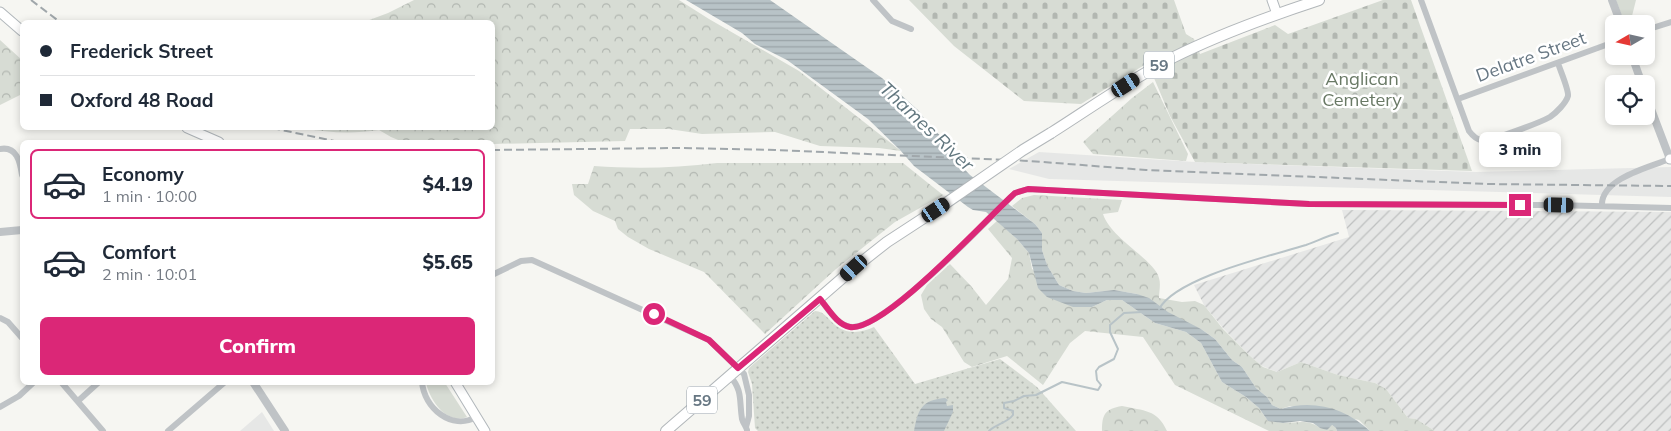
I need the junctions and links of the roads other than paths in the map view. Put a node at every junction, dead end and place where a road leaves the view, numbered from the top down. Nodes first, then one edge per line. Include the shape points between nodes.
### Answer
1 (873, 0) edge
2 (1272, 0) edge
3 (1319, 0) edge
4 (1421, 0) edge
5 (1612, 0) edge
6 (0, 12) edge
7 (1276, 14) junction
8 (1617, 15) edge
9 (1671, 22) edge
10 (1655, 27) edge
11 (20, 29) edge
12 (910, 29) dead end
13 (1605, 45) edge
14 (1558, 63) junction
15 (1458, 99) junction
16 (1655, 120) edge
17 (191, 130) edge
18 (214, 140) edge
19 (0, 149) edge
20 (1670, 159) edge
21 (20, 168) edge
22 (1602, 206) junction
23 (1671, 208) edge
24 (20, 230) edge
25 (0, 232) edge
26 (495, 274) edge
27 (820, 299) junction
28 (0, 318) edge
29 (20, 336) edge
30 (738, 368) junction
31 (730, 376) junction
32 (31, 385) edge
33 (64, 385) edge
34 (96, 385) edge
35 (222, 385) edge
36 (255, 385) edge
37 (423, 385) edge
38 (457, 385) edge
39 (78, 401) junction
40 (0, 408) edge
41 (476, 417) junction
42 (747, 429) edge
43 (103, 431) edge
44 (168, 431) edge
45 (285, 431) edge
46 (485, 431) edge
47 (666, 431) edge

1 - 12 street via 892,21
2 - 7 main road
3 - 7 main road, 59
4 - 15 street
5 - 8 street
6 - 11 main road
7 - 27 main road, 59, bridge via 1213,39 1140,75 874,252
9 - 10 street
13 - 14 street, Delatre Street
14 - 15 street, Delatre Street
14 - 15 street via 1568,94 1562,104 1550,117 1500,136 1482,140 1472,135
16 - 20 street
17 - 18 main road
19 - 21 street via 9,148 16,155
20 - 22 street via 1618,180 1606,192
22 - 23 street
22 - 27 street via 1309,204 1028,189 1015,193 917,288 862,326 844,325
24 - 25 street
26 - 30 street via 521,261 532,260 699,334
27 - 30 main road, 59
28 - 29 street
30 - 31 main road, 59
30 - 42 street via 744,374 748,388
31 - 42 street via 740,392 742,421
31 - 47 main road, 59
32 - 40 street
33 - 39 street
34 - 39 street
35 - 44 street
36 - 45 street
37 - 41 street via 428,402 442,416 458,422
38 - 41 main road
39 - 43 street
41 - 46 main road

